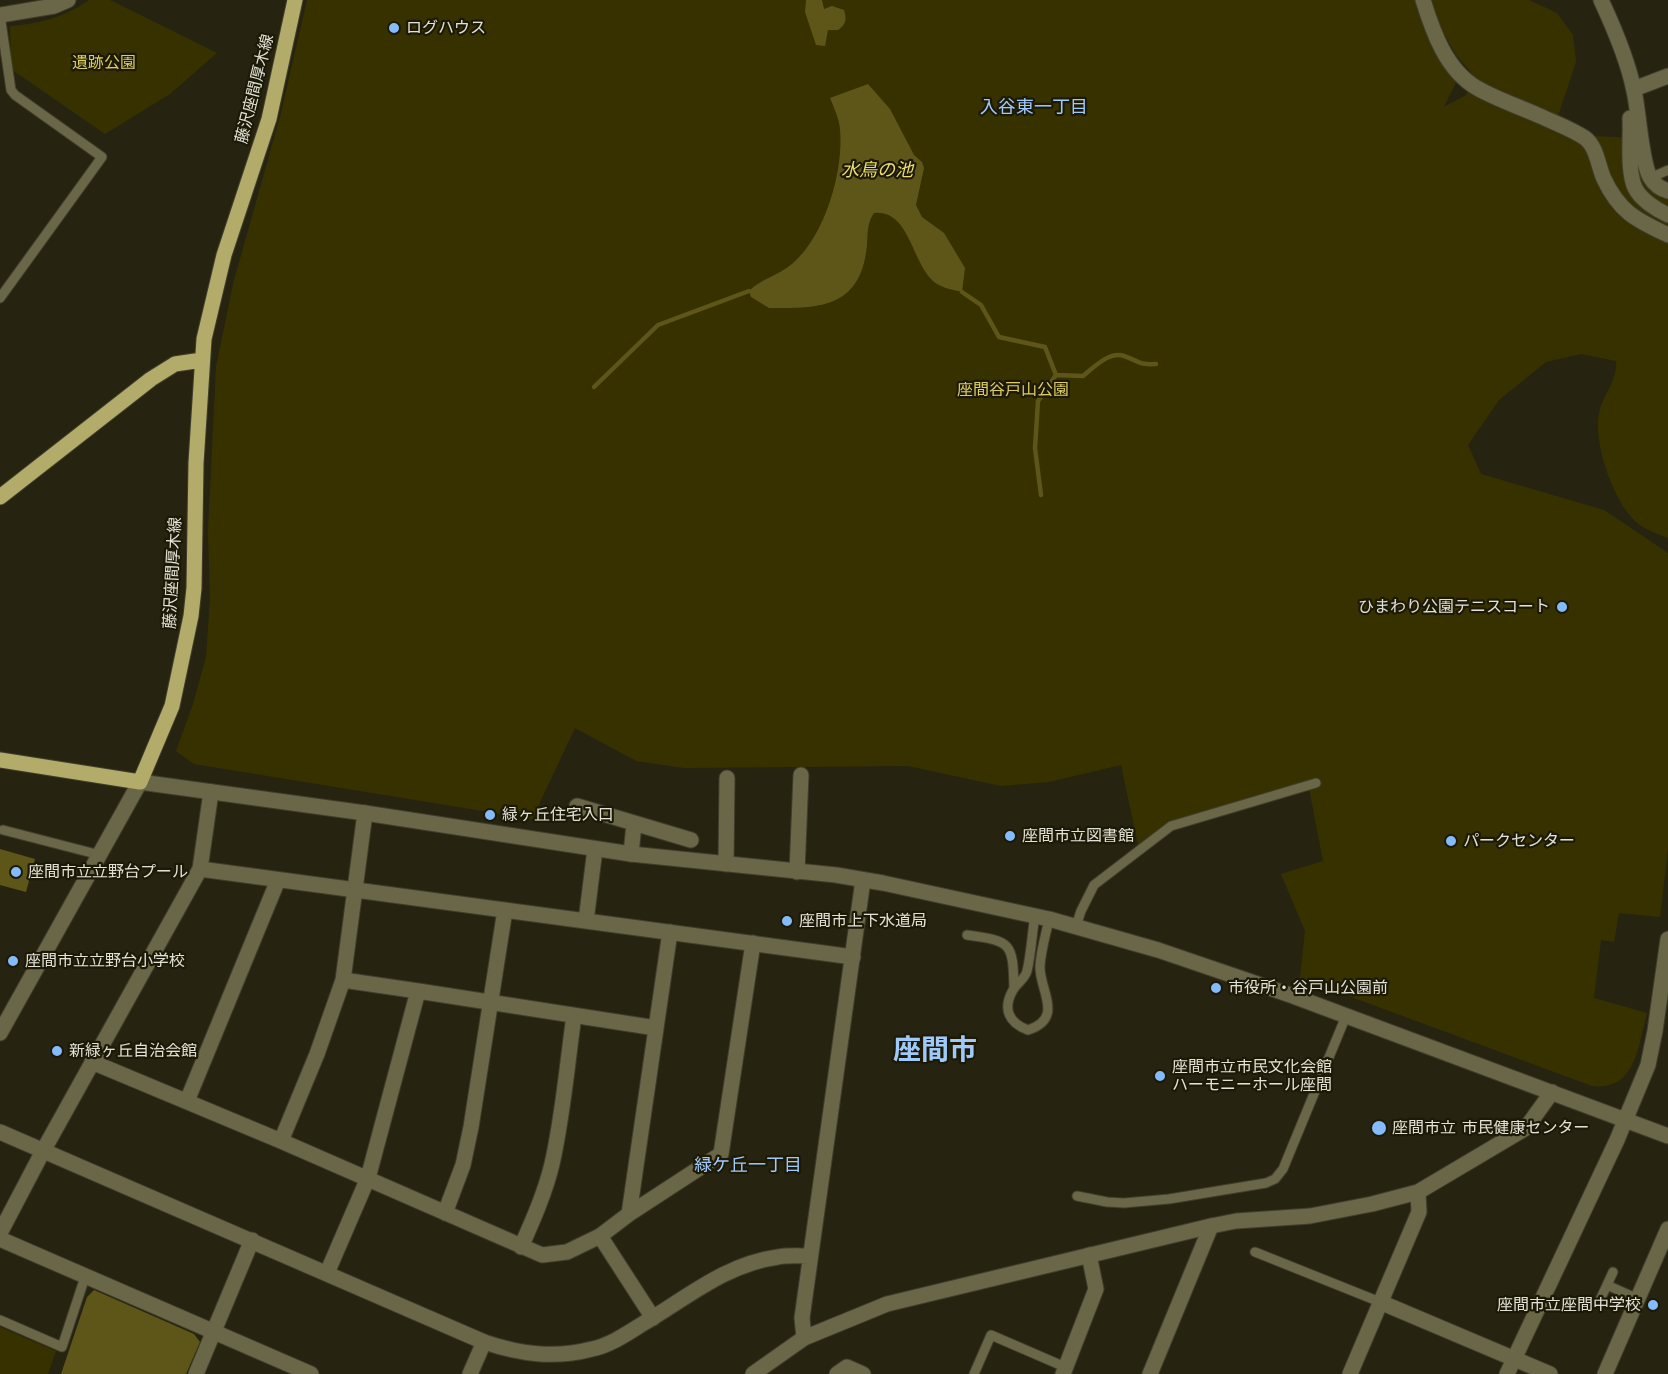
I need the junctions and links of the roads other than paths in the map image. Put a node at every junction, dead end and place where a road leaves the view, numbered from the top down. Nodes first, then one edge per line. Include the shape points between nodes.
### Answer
1 (68, 0) edge
2 (295, 0) edge
3 (1423, 0) edge
4 (1600, 0) edge
5 (0, 15) edge
6 (1668, 76) edge
7 (1634, 89) junction
8 (1668, 170) edge
9 (1650, 178) junction
10 (1668, 191) edge
11 (1668, 215) edge
12 (1668, 235) edge
13 (0, 298) edge
14 (202, 360) junction
15 (0, 497) edge
16 (0, 760) edge
17 (801, 775) dead end
18 (727, 778) dead end
19 (140, 782) junction
20 (1316, 783) dead end
21 (211, 792) junction
22 (577, 806) dead end
23 (365, 813) junction
24 (634, 824) junction
25 (3, 830) dead end
26 (691, 840) dead end
27 (595, 849) junction
28 (631, 854) junction
29 (100, 855) junction
30 (726, 864) junction
31 (200, 869) junction
32 (797, 872) junction
33 (278, 880) junction
34 (863, 880) junction
35 (356, 890) junction
36 (505, 910) junction
37 (1042, 918) junction
38 (586, 921) junction
39 (1076, 926) junction
40 (670, 932) junction
41 (967, 936) dead end
42 (1668, 939) edge
43 (753, 943) junction
44 (853, 957) junction
45 (1667, 957) edge
46 (343, 980) junction
47 (1043, 987) junction
48 (1014, 988) junction
49 (418, 991) junction
50 (491, 1001) junction
51 (574, 1016) junction
52 (1346, 1016) junction
53 (656, 1028) junction
54 (0, 1033) edge
55 (92, 1062) junction
56 (1552, 1092) junction
57 (187, 1101) junction
58 (1625, 1120) junction
59 (0, 1132) edge
60 (1668, 1137) edge
61 (281, 1141) junction
62 (43, 1151) junction
63 (368, 1178) junction
64 (1418, 1192) junction
65 (1077, 1196) dead end
66 (445, 1213) junction
67 (629, 1214) junction
68 (1211, 1226) junction
69 (1668, 1229) edge
70 (0, 1233) edge
71 (600, 1236) junction
72 (0, 1239) edge
73 (252, 1240) junction
74 (521, 1247) junction
75 (1255, 1252) dead end
76 (1089, 1255) junction
77 (810, 1256) junction
78 (1613, 1272) dead end
79 (327, 1273) junction
80 (85, 1277) junction
81 (1607, 1285) junction
82 (1638, 1299) junction
83 (1600, 1300) dead end
84 (1380, 1302) junction
85 (653, 1317) junction
86 (0, 1320) edge
87 (214, 1332) junction
88 (804, 1338) junction
89 (484, 1342) junction
90 (1515, 1358) junction
91 (1064, 1370) edge
92 (196, 1374) edge
93 (311, 1374) edge
94 (470, 1374) edge
95 (753, 1374) edge
96 (837, 1374) edge
97 (863, 1374) edge
98 (974, 1374) edge
99 (1150, 1374) edge
100 (1350, 1374) edge
101 (1507, 1374) edge
102 (1550, 1374) edge
103 (1605, 1374) edge

1 - 5 street
2 - 14 main road, 藤沢座間厚木線 via 269,119 213,297
3 - 12 street via 1434,33 1454,68 1476,87 1587,139 1617,202 1635,219
4 - 7 street
5 - 13 lane via 11,90 102,157
6 - 7 street
7 - 9 street
7 - 11 street via 1630,108 1635,188 1643,199
8 - 9 lane
9 - 10 street
14 - 15 main road via 175,364 151,379
14 - 19 main road, 藤沢座間厚木線 via 191,616 172,706
16 - 19 main road
17 - 32 street
18 - 30 street
19 - 21 street
19 - 29 street
20 - 39 lane via 1171,826 1094,885
21 - 23 street
21 - 31 street
22 - 24 street
23 - 27 street
23 - 35 street
24 - 26 street
24 - 28 street
25 - 29 lane
27 - 28 street
27 - 38 street
28 - 30 street
29 - 54 street
30 - 32 street
31 - 33 street
31 - 55 street
32 - 34 street
33 - 35 street
33 - 57 street
34 - 37 street
34 - 44 street
35 - 36 street
35 - 46 street
36 - 38 street
36 - 50 street
37 - 39 street
37 - 47 lane
37 - 48 lane via 1027,973
38 - 40 street
39 - 52 street via 1158,950
40 - 43 street
40 - 53 street
41 - 48 lane via 996,939 1009,948 1013,955
42 - 45 street
43 - 44 street
43 - 67 street via 721,1154
44 - 77 street
45 - 58 street via 1653,1048
46 - 49 street
46 - 61 street
47 - 48 lane via 1027,979
47 - 48 lane via 1048,1001 1046,1016 1042,1024 1028,1030 1017,1026 1009,1015
49 - 50 street
49 - 63 street
50 - 51 street
50 - 66 street via 463,1165
51 - 53 street
51 - 74 street via 552,1165
52 - 56 street
52 - 65 lane via 1283,1169 1275,1179 1148,1202 1107,1202
53 - 67 street
55 - 57 street
55 - 62 street
56 - 58 street
56 - 64 street via 1526,1128
57 - 61 street
58 - 60 street
58 - 90 street
59 - 62 street
61 - 63 street
62 - 70 street
62 - 73 street
63 - 66 street
63 - 79 street
64 - 68 street via 1310,1216
64 - 84 street via 1419,1212
66 - 74 street
67 - 71 street
68 - 76 street
68 - 99 street
69 - 82 street
71 - 74 street via 567,1252 542,1255
71 - 85 street
72 - 80 street
73 - 79 street
73 - 87 street
75 - 84 lane
76 - 88 street via 887,1304
76 - 91 street via 1096,1289
77 - 85 street via 779,1257 737,1268 705,1283
77 - 88 street via 802,1318
78 - 81 lane
79 - 89 street
80 - 86 lane via 62,1347
80 - 87 street
81 - 82 lane
81 - 83 lane
82 - 103 street
84 - 90 street
84 - 100 street
85 - 89 street via 614,1341 554,1355 514,1352
87 - 92 street
87 - 93 street
88 - 95 street
89 - 94 street
90 - 101 street
90 - 102 street
91 - 98 lane via 991,1335
96 - 97 street via 847,1367

